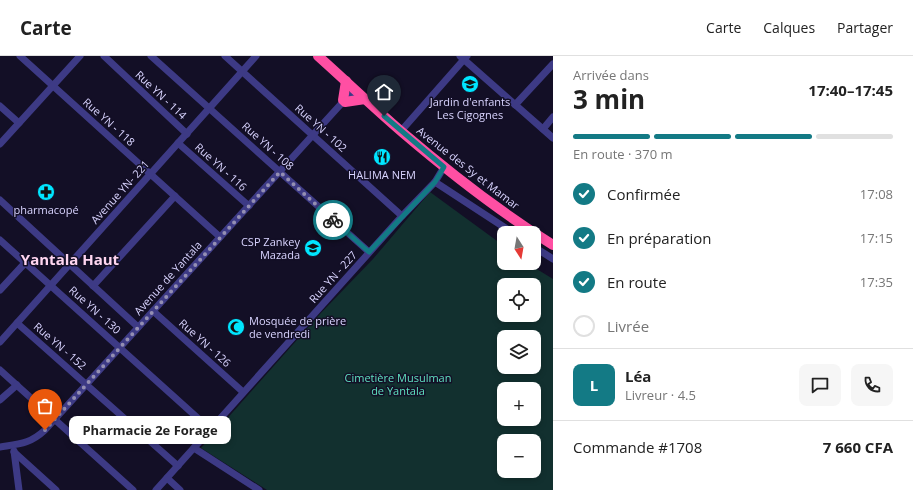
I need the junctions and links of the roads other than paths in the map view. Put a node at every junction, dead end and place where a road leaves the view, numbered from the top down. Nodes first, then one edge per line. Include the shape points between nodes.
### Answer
1 (20, 56) edge
2 (80, 56) edge
3 (104, 56) edge
4 (151, 56) edge
5 (225, 56) edge
6 (256, 56) edge
7 (318, 56) edge
8 (464, 57) edge
9 (553, 64) edge
10 (242, 72) junction
11 (346, 81) junction
12 (53, 86) junction
13 (355, 90) junction
14 (365, 99) junction
15 (343, 102) junction
16 (516, 105) junction
17 (0, 106) edge
18 (209, 108) junction
19 (553, 117) edge
20 (19, 123) junction
21 (542, 129) junction
22 (401, 131) junction
23 (186, 134) junction
24 (313, 136) junction
25 (553, 138) edge
26 (1, 142) edge
27 (178, 143) junction
28 (444, 167) junction
29 (280, 172) junction
30 (150, 174) junction
31 (435, 182) junction
32 (175, 196) junction
33 (0, 200) edge
34 (249, 206) junction
35 (402, 216) junction
36 (502, 226) edge
37 (220, 237) junction
38 (0, 240) edge
39 (553, 245) edge
40 (541, 251) edge
41 (369, 252) junction
42 (553, 259) edge
43 (25, 263) junction
44 (70, 264) junction
45 (51, 285) junction
46 (93, 286) junction
47 (0, 290) edge
48 (153, 311) junction
49 (17, 323) junction
50 (138, 327) junction
51 (0, 342) edge
52 (120, 348) junction
53 (0, 370) edge
54 (87, 384) junction
55 (17, 385) junction
56 (243, 392) junction
57 (0, 400) edge
58 (55, 419) junction
59 (211, 430) junction
60 (0, 447) edge
61 (194, 448) junction
62 (13, 449) junction
63 (178, 466) junction
64 (167, 478) junction
65 (19, 490) edge
66 (56, 490) edge
67 (133, 490) edge
68 (156, 490) edge
69 (180, 490) edge
70 (259, 490) edge

1 - 12 street, Rue YN - 118
2 - 12 street
3 - 23 street, Rue YN - 114
4 - 18 street, Rue YN - 108
5 - 10 street, Rue YN - 102
6 - 10 street, Avenue YN- 221
7 - 11 highway, Avenue des Sy et Mamar
8 - 16 street
8 - 22 street
9 - 16 street
10 - 18 street, Avenue YN- 221
10 - 24 street, Rue YN - 102
11 - 13 highway, Avenue des Sy et Mamar
11 - 15 highway
12 - 20 street
12 - 30 street, Rue YN - 118
13 - 14 highway, Avenue des Sy et Mamar
13 - 15 street, Avenue de Yantala
14 - 15 highway
14 - 22 highway, Avenue des Sy et Mamar
15 - 24 street, Avenue de Yantala
16 - 21 street
17 - 20 street
18 - 23 street, Avenue YN- 221
18 - 29 street, Rue YN - 108
19 - 21 street
20 - 26 street
21 - 25 street
22 - 28 highway, Avenue des Sy et Mamar
23 - 27 street, Avenue YN- 221
24 - 29 street, Avenue de Yantala
24 - 35 street, Rue YN - 102
27 - 30 street, Avenue YN- 221
27 - 34 street, Rue YN - 116
28 - 31 street, Rue YN - 227
28 - 39 highway, Avenue des Sy et Mamar
29 - 34 street, Avenue de Yantala
29 - 41 street, Rue YN - 108
30 - 32 street, Rue YN - 118
30 - 44 street, Avenue YN- 221
31 - 35 street, Rue YN - 227
31 - 36 street
32 - 37 street, Rue YN - 118
32 - 46 street
33 - 44 street
34 - 37 street, Avenue de Yantala
35 - 41 street, Rue YN - 227
37 - 48 street, Avenue de Yantala
38 - 43 street, Rue YN - 130
40 - 42 street
41 - 56 street, Rue YN - 227
43 - 45 street, Rue YN - 130
43 - 47 street
44 - 45 street, Avenue YN- 221
44 - 46 street
45 - 49 street, Avenue YN- 221
45 - 52 street, Rue YN - 130
46 - 50 street
48 - 50 street, Avenue de Yantala
48 - 56 street, Rue YN - 126
49 - 51 street, Avenue YN- 221
49 - 54 street, Rue YN - 152
50 - 52 street, Avenue de Yantala
52 - 54 street, Avenue de Yantala
52 - 59 street, Rue YN - 130
53 - 55 street
54 - 58 street, Avenue de Yantala
54 - 63 street, Rue YN - 152
55 - 57 street
55 - 58 street
56 - 59 street, Rue YN - 227
58 - 62 street, Avenue de Yantala via 34,440
58 - 67 street
59 - 61 street, Rue YN - 227
60 - 62 street, Avenue de Yantala
61 - 63 street, Rue YN - 227
61 - 70 street
62 - 65 street
62 - 66 street
63 - 64 street, Rue YN - 227
64 - 68 street, Rue YN - 227
64 - 69 street

